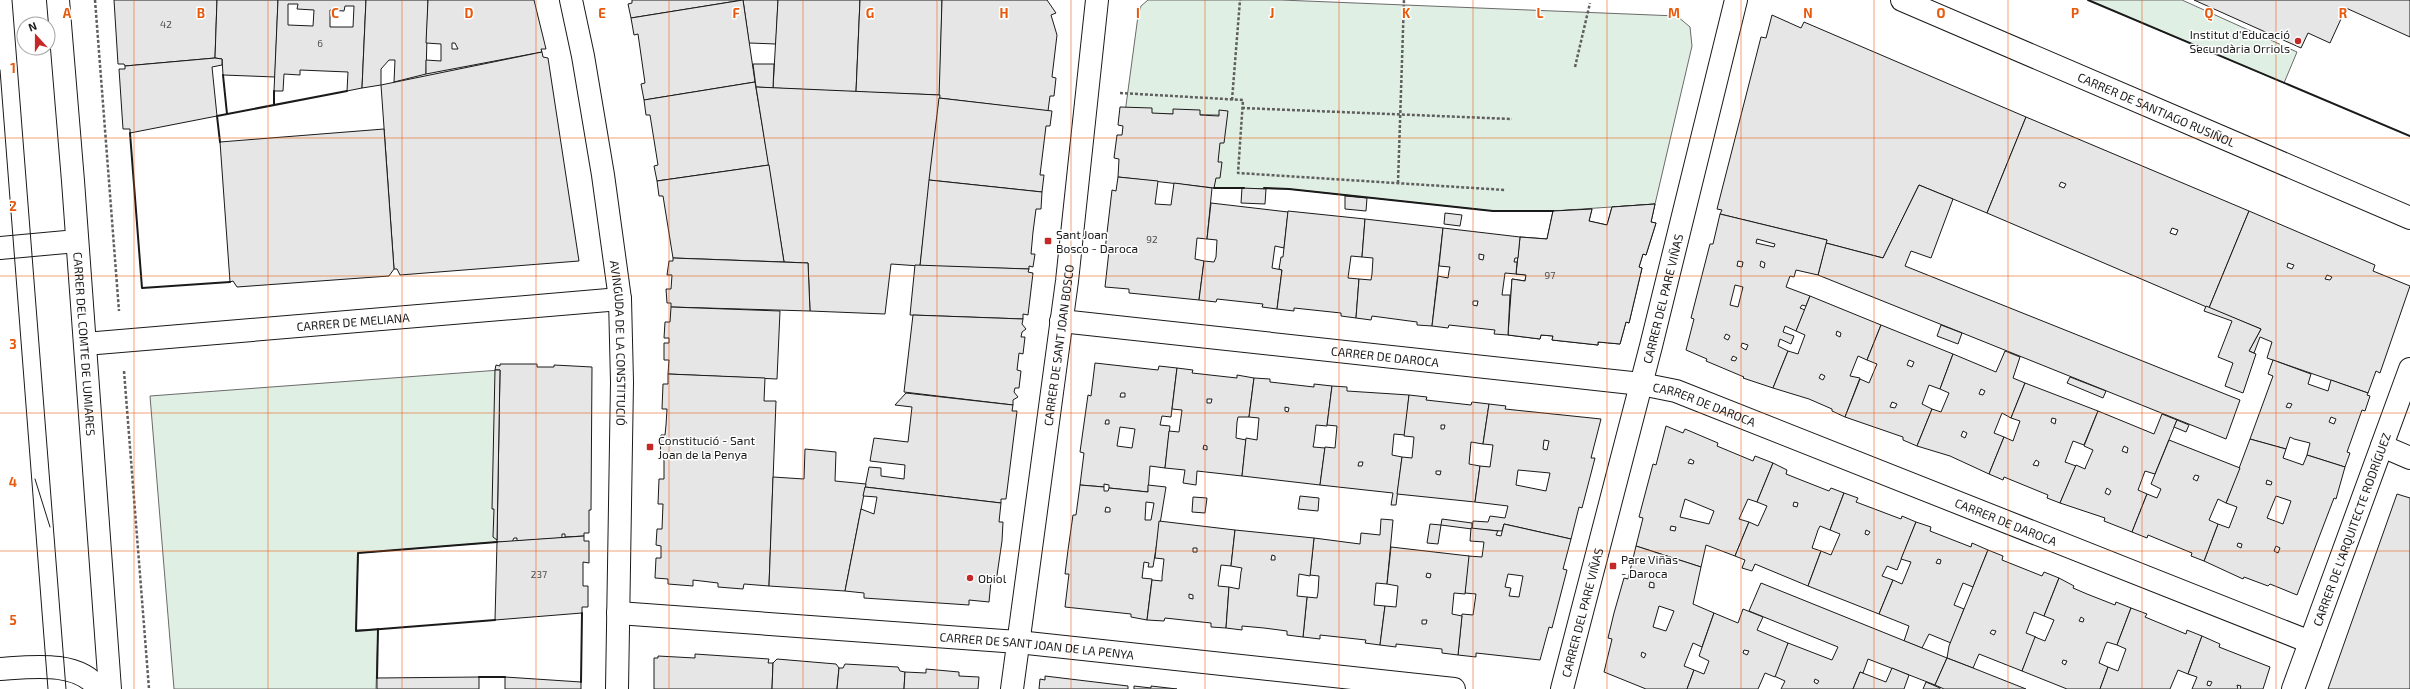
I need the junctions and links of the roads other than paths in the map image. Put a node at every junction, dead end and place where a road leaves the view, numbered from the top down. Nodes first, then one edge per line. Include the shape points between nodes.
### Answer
1 (58, 0) edge
2 (571, 0) edge
3 (1098, 0) edge
4 (1736, 0) edge
5 (1902, 0) edge
6 (2410, 218) edge
7 (77, 241) junction
8 (0, 248) edge
9 (620, 299) junction
10 (1061, 321) junction
11 (86, 344) junction
12 (2410, 369) edge
13 (1641, 384) junction
14 (2382, 446) junction
15 (2410, 458) edge
16 (618, 613) junction
17 (1018, 642) junction
18 (2310, 642) junction
19 (0, 669) edge
20 (99, 689) edge
21 (110, 689) edge
22 (617, 689) edge
23 (1012, 689) edge
24 (1454, 689) edge
25 (1562, 689) edge
26 (2293, 689) edge

1 - 7 street, CARRER DEL COMTE DE LUMIARES
2 - 9 street, AVINGUDA DE LA CONSTITUCIÓ via 603,175
3 - 10 street, CARRER DE SANT JOAN BOSCO
4 - 13 street, CARRER DEL PARE VIÑAS
5 - 6 street, CARRER DE SANTIAGO RUSIÑOL
7 - 8 street
7 - 11 street, CARRER DEL COMTE DE LUMIARES
9 - 11 street, CARRER DE MELIANA
9 - 16 street, AVINGUDA DE LA CONSTITUCIÓ via 622,382
10 - 13 street, CARRER DE DAROCA
10 - 17 street, CARRER DE SANT JOAN BOSCO
11 - 21 street, CARRER DEL COMTE DE LUMIARES
12 - 14 street, CARRER DE L'ARQUITECTE RODRÍGUEZ
13 - 18 street, CARRER DE DAROCA via 1676,391
13 - 25 street, CARRER DEL PARE VIÑAS
14 - 15 street
14 - 18 street, CARRER DE L'ARQUITECTE RODRÍGUEZ
16 - 17 street, CARRER DE SANT JOAN DE LA PENYA
16 - 22 street, AVINGUDA DE LA CONSTITUCIÓ
17 - 23 street, CARRER DE SANT JOAN BOSCO
17 - 24 street, CARRER DE SANT JOAN DE LA PENYA
18 - 26 street, CARRER DE L'ARQUITECTE RODRÍGUEZ
19 - 20 street via 64,669 79,673

